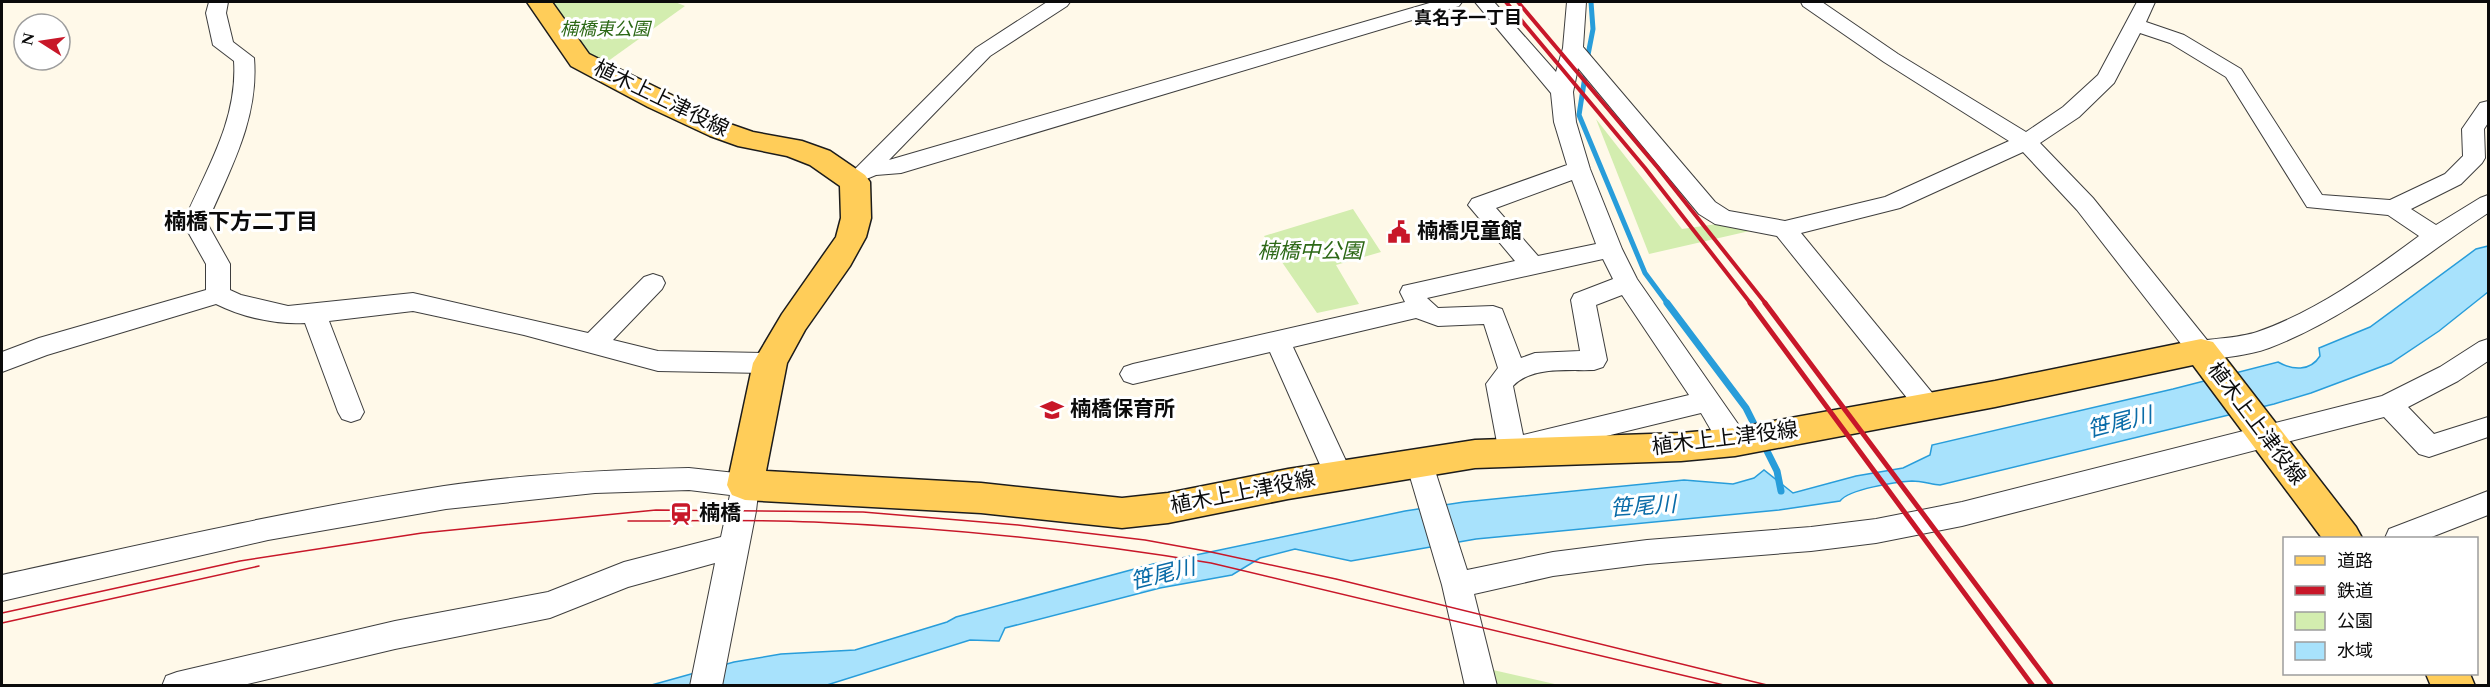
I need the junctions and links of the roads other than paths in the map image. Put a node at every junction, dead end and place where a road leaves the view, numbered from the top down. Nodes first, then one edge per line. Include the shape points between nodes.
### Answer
1 (219, 2) edge
2 (539, 2) edge
3 (1060, 2) edge
4 (1452, 2) edge
5 (1484, 2) edge
6 (1577, 2) edge
7 (1810, 2) edge
8 (2146, 2) edge
9 (2136, 26) junction
10 (1573, 48) junction
11 (1562, 92) junction
12 (2488, 108) edge
13 (2026, 142) junction
14 (1579, 169) junction
15 (863, 174) junction
16 (2488, 203) edge
17 (2393, 207) junction
18 (1785, 229) junction
19 (2436, 236) junction
20 (1610, 249) junction
21 (1533, 266) junction
22 (653, 283) dead end
23 (1627, 283) junction
24 (218, 295) junction
25 (1420, 308) junction
26 (314, 314) junction
27 (1278, 341) junction
28 (593, 344) junction
29 (2488, 349) edge
30 (2204, 355) junction
31 (2, 362) edge
32 (770, 363) junction
33 (1512, 370) junction
34 (1133, 374) dead end
35 (1708, 401) junction
36 (2389, 405) junction
37 (1929, 407) junction
38 (351, 412) dead end
39 (2488, 427) edge
40 (2262, 431) junction
41 (1735, 442) junction
42 (1499, 451) junction
43 (1423, 472) junction
44 (1339, 476) junction
45 (745, 485) junction
46 (2488, 503) edge
47 (2342, 537) edge
48 (2402, 537) edge
49 (732, 555) junction
50 (1455, 580) junction
51 (2, 588) edge
52 (177, 686) edge
53 (706, 686) edge
54 (1481, 686) edge

1 - 24 street via 216,13 223,45 244,58 246,69 234,136 195,224 218,264
2 - 15 main road, 植木上上津役線 via 580,60 720,130 792,148
3 - 15 street via 983,52
4 - 15 street
5 - 11 street
6 - 10 street
7 - 13 street
8 - 9 street
9 - 13 street via 2107,78 2071,112
9 - 17 street via 2177,39 2234,73 2315,202
10 - 11 street
10 - 18 street via 1707,207 1723,218
11 - 14 street via 1565,122
12 - 17 street via 2472,129 2474,158 2452,179
13 - 18 street via 1892,203
13 - 30 street via 2085,204
14 - 20 street
14 - 21 street via 1480,205
15 - 32 main road via 851,237 792,322
16 - 19 street
17 - 19 street
18 - 37 street
19 - 30 street via 2366,288 2312,318 2260,341
20 - 21 street
20 - 23 street
21 - 25 street via 1412,292
22 - 28 street
23 - 33 street via 1583,300 1594,360 1535,363
23 - 35 street
24 - 26 street via 235,303 288,315
24 - 31 street
25 - 27 street
25 - 33 street via 1438,317 1493,315
26 - 28 street via 413,302
26 - 38 street
27 - 34 street
27 - 44 street
28 - 32 street via 658,362
29 - 36 street
30 - 37 main road, 植木上上津役線
30 - 40 main road, 植木上上津役線
32 - 45 main road
33 - 42 street via 1499,384
35 - 41 street
35 - 42 street
36 - 39 street via 2429,446
36 - 40 street
37 - 41 main road, 植木上上津役線
40 - 47 main road, 植木上上津役線
40 - 50 street via 1962,514 1876,531 1647,552
41 - 42 main road, 植木上上津役線
42 - 43 main road, 植木上上津役線
43 - 44 main road, 植木上上津役線
43 - 50 street
44 - 45 main road, 植木上上津役線 via 1122,513 981,498
45 - 49 street
45 - 51 street via 689,479 595,482 446,497 268,528
46 - 48 street
49 - 52 street via 624,575 550,605
49 - 53 street
50 - 54 street

